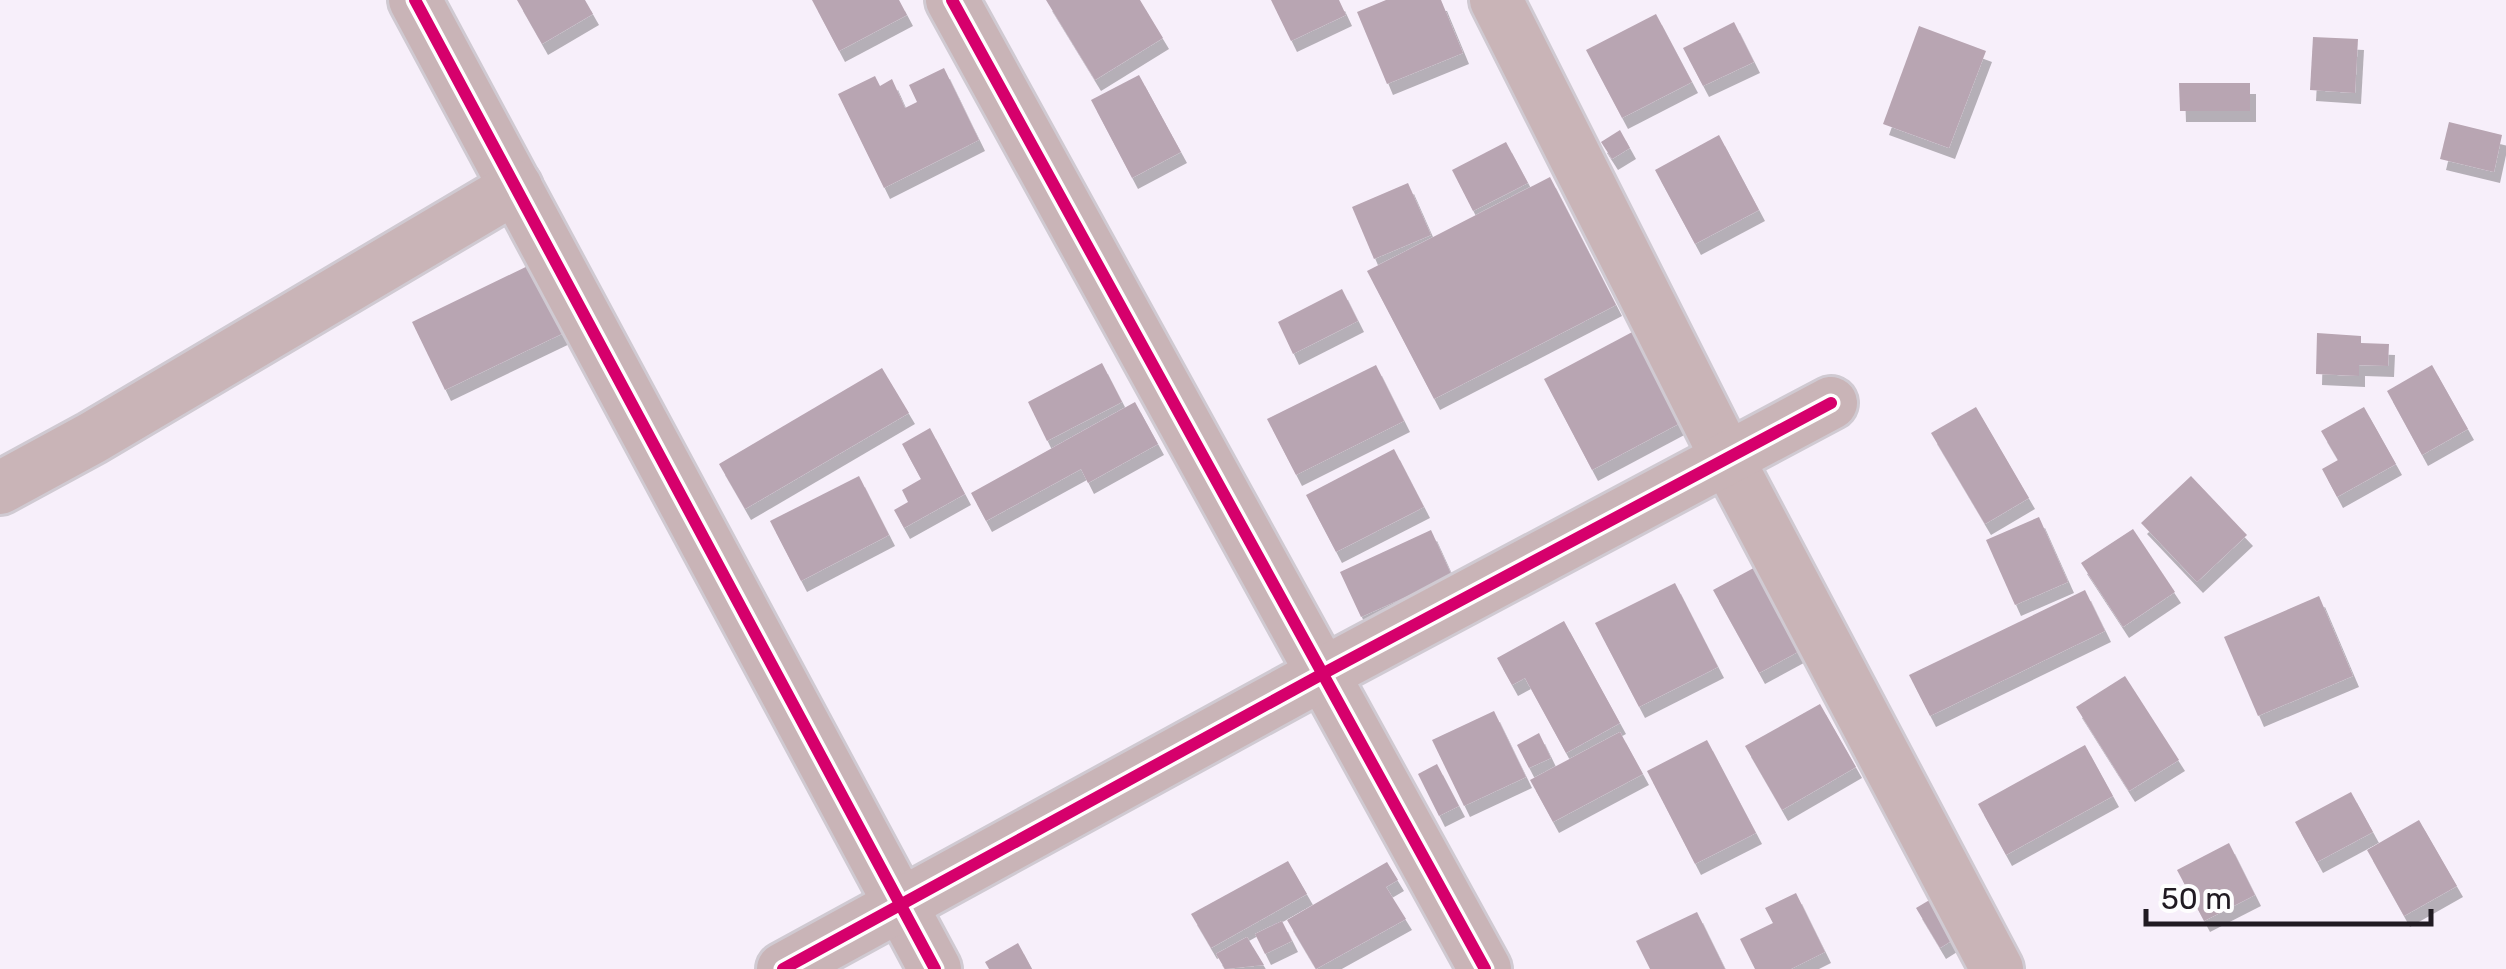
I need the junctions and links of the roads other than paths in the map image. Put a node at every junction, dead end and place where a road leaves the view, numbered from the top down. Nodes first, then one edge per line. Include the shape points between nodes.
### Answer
1 (416, 0) edge
2 (952, 0) edge
3 (1496, 0) edge
4 (516, 186) junction
5 (1831, 403) dead end
6 (1727, 458) junction
7 (0, 488) edge
8 (1326, 672) junction
9 (901, 905) junction
10 (783, 969) edge
11 (935, 969) edge
12 (1486, 969) edge
13 (1997, 969) edge

1 - 4 street
2 - 8 street
3 - 6 street
4 - 7 street
4 - 9 street
5 - 6 street
6 - 8 street
6 - 13 street
8 - 9 street
8 - 12 street
9 - 10 street
9 - 11 street

